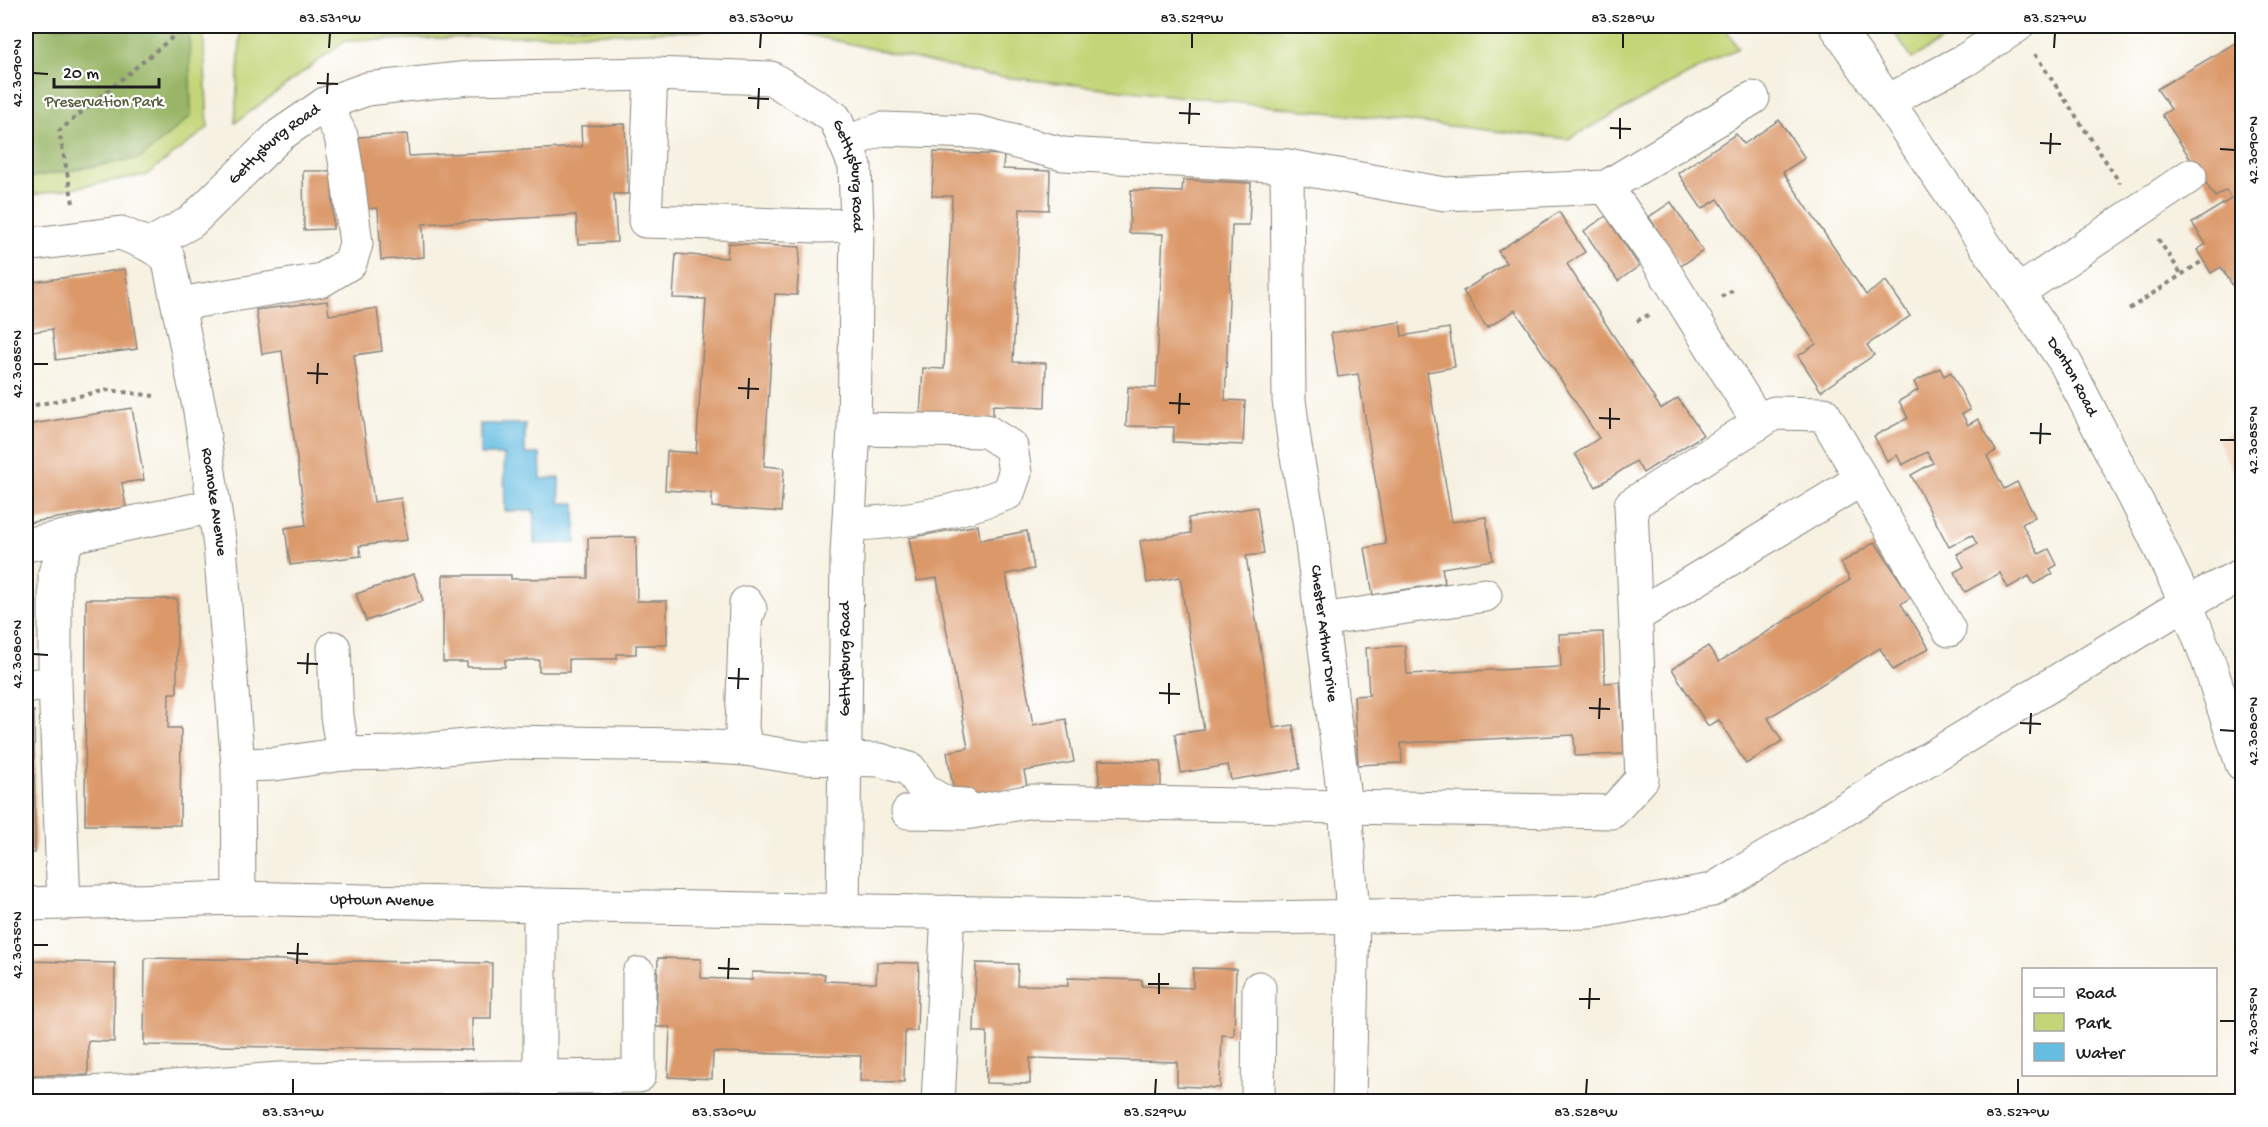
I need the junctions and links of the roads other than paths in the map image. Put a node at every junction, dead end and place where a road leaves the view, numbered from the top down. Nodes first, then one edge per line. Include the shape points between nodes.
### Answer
1 (1836, 26) edge
2 (2017, 26) edge
3 (651, 74) junction
4 (1753, 98) dead end
5 (1888, 101) junction
6 (325, 104) junction
7 (845, 143) junction
8 (1287, 166) junction
9 (2190, 176) dead end
10 (1606, 187) junction
11 (857, 225) junction
12 (26, 245) edge
13 (149, 245) junction
14 (2018, 292) junction
15 (179, 304) junction
16 (1759, 423) junction
17 (854, 429) junction
18 (1862, 478) junction
19 (214, 506) junction
20 (849, 525) junction
21 (69, 536) junction
22 (26, 545) edge
23 (2242, 575) edge
24 (1485, 595) dead end
25 (2186, 603) junction
26 (750, 609) dead end
27 (1636, 616) junction
28 (1321, 620) junction
29 (1949, 630) dead end
30 (334, 648) dead end
31 (40, 685) edge
32 (746, 749) junction
33 (343, 754) junction
34 (845, 758) junction
35 (2242, 764) edge
36 (238, 765) junction
37 (1345, 806) junction
38 (996, 807) junction
39 (908, 812) dead end
40 (239, 898) junction
41 (64, 903) junction
42 (26, 904) edge
43 (540, 905) junction
44 (843, 911) junction
45 (948, 912) junction
46 (1353, 916) junction
47 (639, 974) dead end
48 (1259, 988) dead end
49 (639, 1088) edge
50 (540, 1089) edge
51 (26, 1094) edge
52 (938, 1101) edge
53 (1258, 1101) edge
54 (1348, 1101) edge

1 - 5 street, Denton Road
2 - 5 street via 1967,59
3 - 6 street, Gettysburg Road via 469,78 367,89
3 - 7 street, Gettysburg Road via 771,78 835,118
3 - 11 street via 645,221
4 - 10 street
5 - 14 street, Denton Road
6 - 13 street, Gettysburg Road via 280,135 191,222
6 - 15 street via 341,136 347,172 356,243 350,263 322,279
7 - 8 street via 882,129 976,132 1063,154
7 - 11 street, Gettysburg Road via 855,166
8 - 10 street via 1445,194
8 - 28 street, Chester Arthur Drive via 1289,400
9 - 14 street
10 - 16 street via 1655,256
11 - 17 street, Gettysburg Road
12 - 13 street, Roanoke Avenue via 121,233
13 - 15 street, Roanoke Avenue via 168,257
14 - 25 street, Denton Road via 2065,362
15 - 19 street, Roanoke Avenue
16 - 18 street via 1774,413 1824,414
16 - 27 street via 1632,505
17 - 20 street, Gettysburg Road
17 - 20 street via 986,430 1011,447 1015,473 1008,494 980,504 884,523
18 - 27 street
18 - 29 street
19 - 21 street
19 - 36 street, Roanoke Avenue
20 - 34 street, Gettysburg Road
21 - 22 street
21 - 31 street via 55,573
23 - 25 street, Uptown Avenue
24 - 28 street
25 - 35 street, Denton Road
25 - 46 street, Uptown Avenue via 1712,890 1593,912
26 - 32 street via 746,603 742,728
27 - 37 street via 1642,779 1612,812
28 - 37 street, Chester Arthur Drive
30 - 33 street
31 - 41 street
32 - 33 street via 629,742 508,741
32 - 34 street via 802,758
33 - 36 street
34 - 38 street via 880,760 910,770 925,791 947,804
34 - 44 street, Gettysburg Road
36 - 40 street, Roanoke Avenue
37 - 38 street via 1032,801
37 - 46 street, Chester Arthur Drive
38 - 39 street via 954,813
40 - 41 street, Uptown Avenue
40 - 43 street, Uptown Avenue
41 - 42 street, Uptown Avenue
43 - 44 street, Uptown Avenue
43 - 50 street
44 - 45 street, Uptown Avenue
45 - 46 street, Uptown Avenue
45 - 52 street
46 - 54 street, Chester Arthur Drive
47 - 49 street
48 - 53 street
49 - 50 street
50 - 51 street via 279,1079 77,1094

